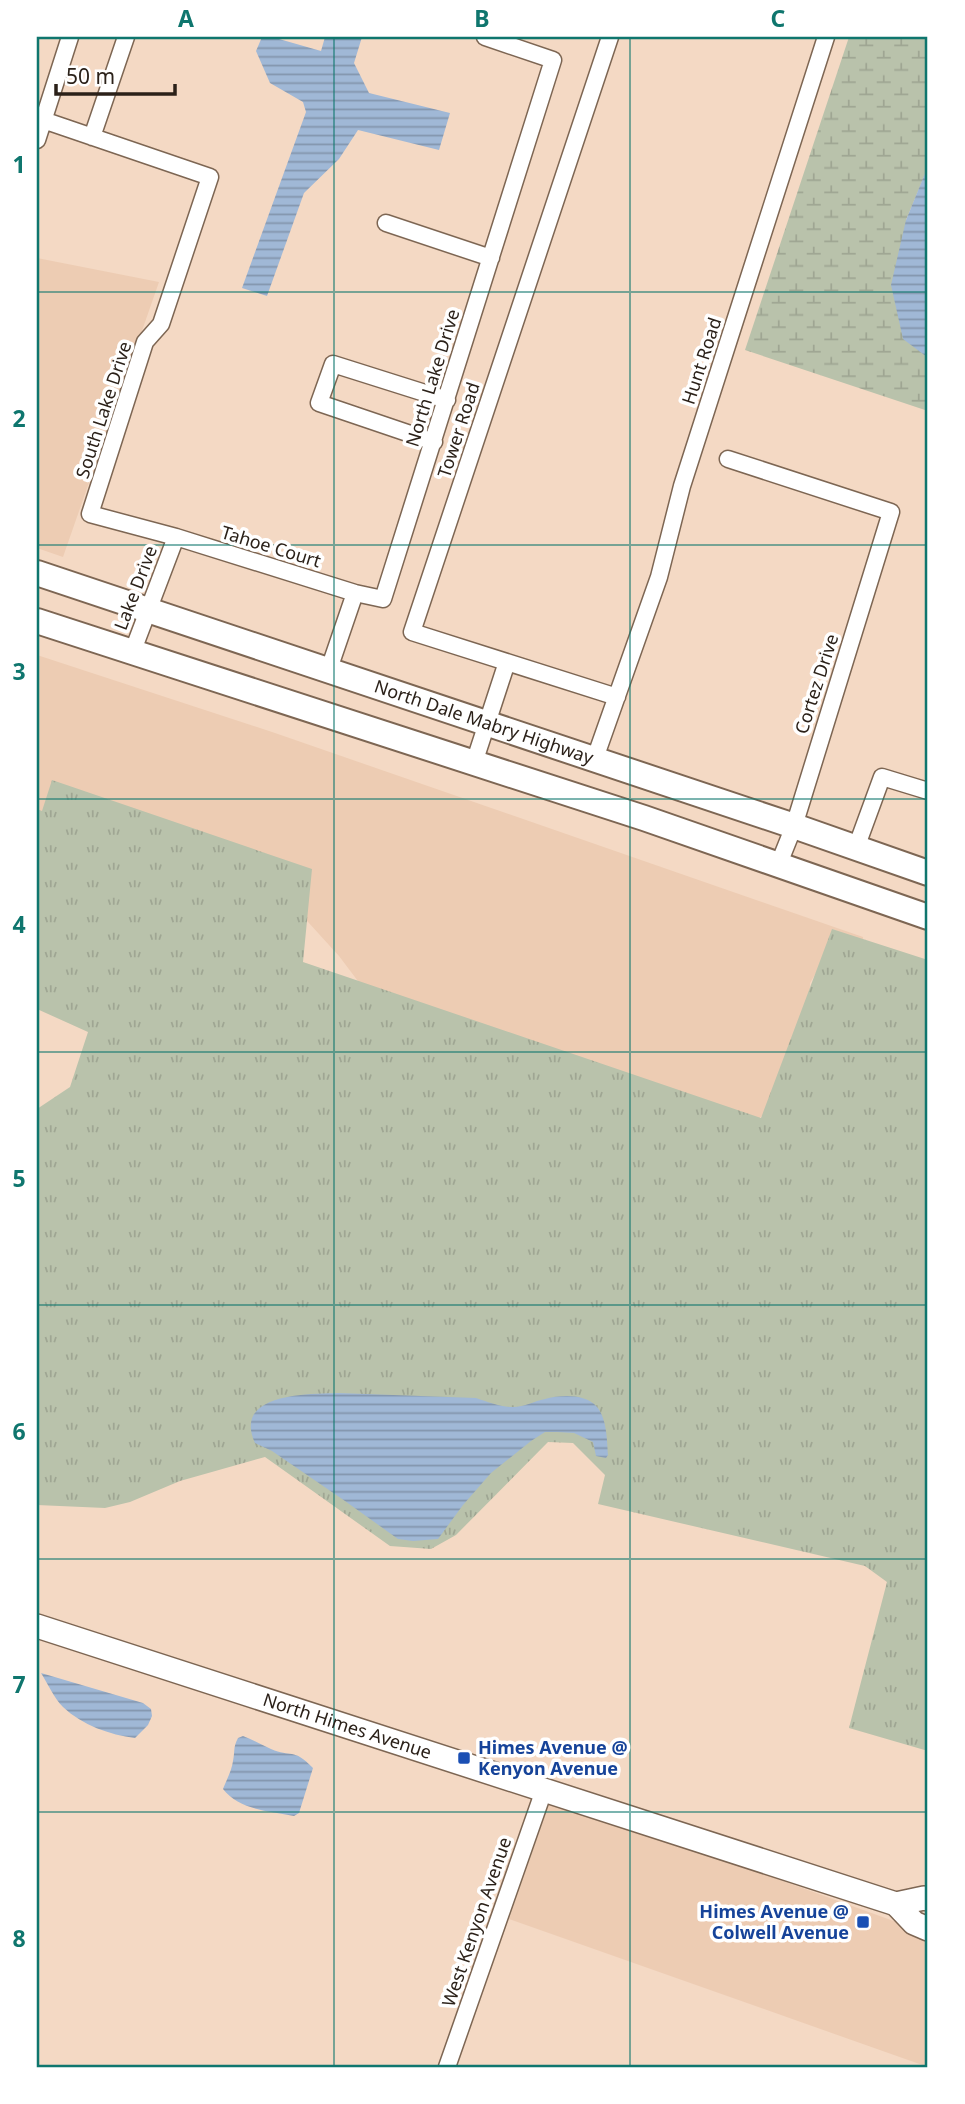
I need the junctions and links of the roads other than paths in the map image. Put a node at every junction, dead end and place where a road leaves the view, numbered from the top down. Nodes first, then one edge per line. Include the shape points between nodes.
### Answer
1 (70, 37) edge
2 (126, 37) edge
3 (485, 37) edge
4 (610, 37) edge
5 (826, 37) edge
6 (43, 120) junction
7 (92, 137) junction
8 (37, 140) edge
9 (386, 223) dead end
10 (491, 258) junction
11 (447, 400) junction
12 (434, 442) junction
13 (728, 459) dead end
14 (176, 537) junction
15 (37, 573) edge
16 (355, 593) junction
17 (149, 610) junction
18 (37, 621) edge
19 (132, 653) junction
20 (507, 662) junction
21 (328, 672) junction
22 (617, 697) junction
23 (487, 724) junction
24 (594, 761) junction
25 (474, 763) junction
26 (928, 791) edge
27 (794, 826) junction
28 (856, 848) junction
29 (778, 866) junction
30 (928, 873) edge
31 (928, 917) edge
32 (37, 1626) edge
33 (544, 1790) junction
34 (928, 1899) edge
35 (896, 1904) junction
36 (928, 1929) edge
37 (447, 2067) edge

1 - 6 street
2 - 7 street
3 - 10 street, North Lake Drive via 553,60
4 - 20 street, Tower Road via 412,632
5 - 22 street, Hunt Road via 682,486 659,577
6 - 7 street
6 - 8 street
7 - 14 street, South Lake Drive via 210,177 161,324 145,342 90,514
9 - 10 street
10 - 11 street, North Lake Drive
11 - 12 street, North Lake Drive
11 - 12 street via 333,364 319,403
12 - 16 street, North Lake Drive via 383,599
13 - 27 street, Cortez Drive via 891,512
14 - 16 street, Tahoe Court
14 - 17 street, Lake Drive
15 - 17 main road, North Dale Mabry Highway
16 - 21 street
17 - 19 street, Lake Drive
17 - 21 main road, North Dale Mabry Highway
18 - 19 main road
19 - 25 main road
20 - 22 street, Tower Road
20 - 23 street
21 - 23 main road, North Dale Mabry Highway
22 - 24 street, Hunt Road
23 - 24 main road, North Dale Mabry Highway
23 - 25 street
24 - 27 main road, North Dale Mabry Highway
25 - 29 main road
26 - 28 street via 882,776
27 - 28 main road, North Dale Mabry Highway
27 - 29 street, Cortez Drive
28 - 30 main road, North Dale Mabry Highway
29 - 31 main road
32 - 33 street, North Himes Avenue
33 - 35 street, North Himes Avenue
33 - 37 street, West Kenyon Avenue
34 - 35 street, North Himes Avenue
35 - 36 street, North Himes Avenue via 914,1923

